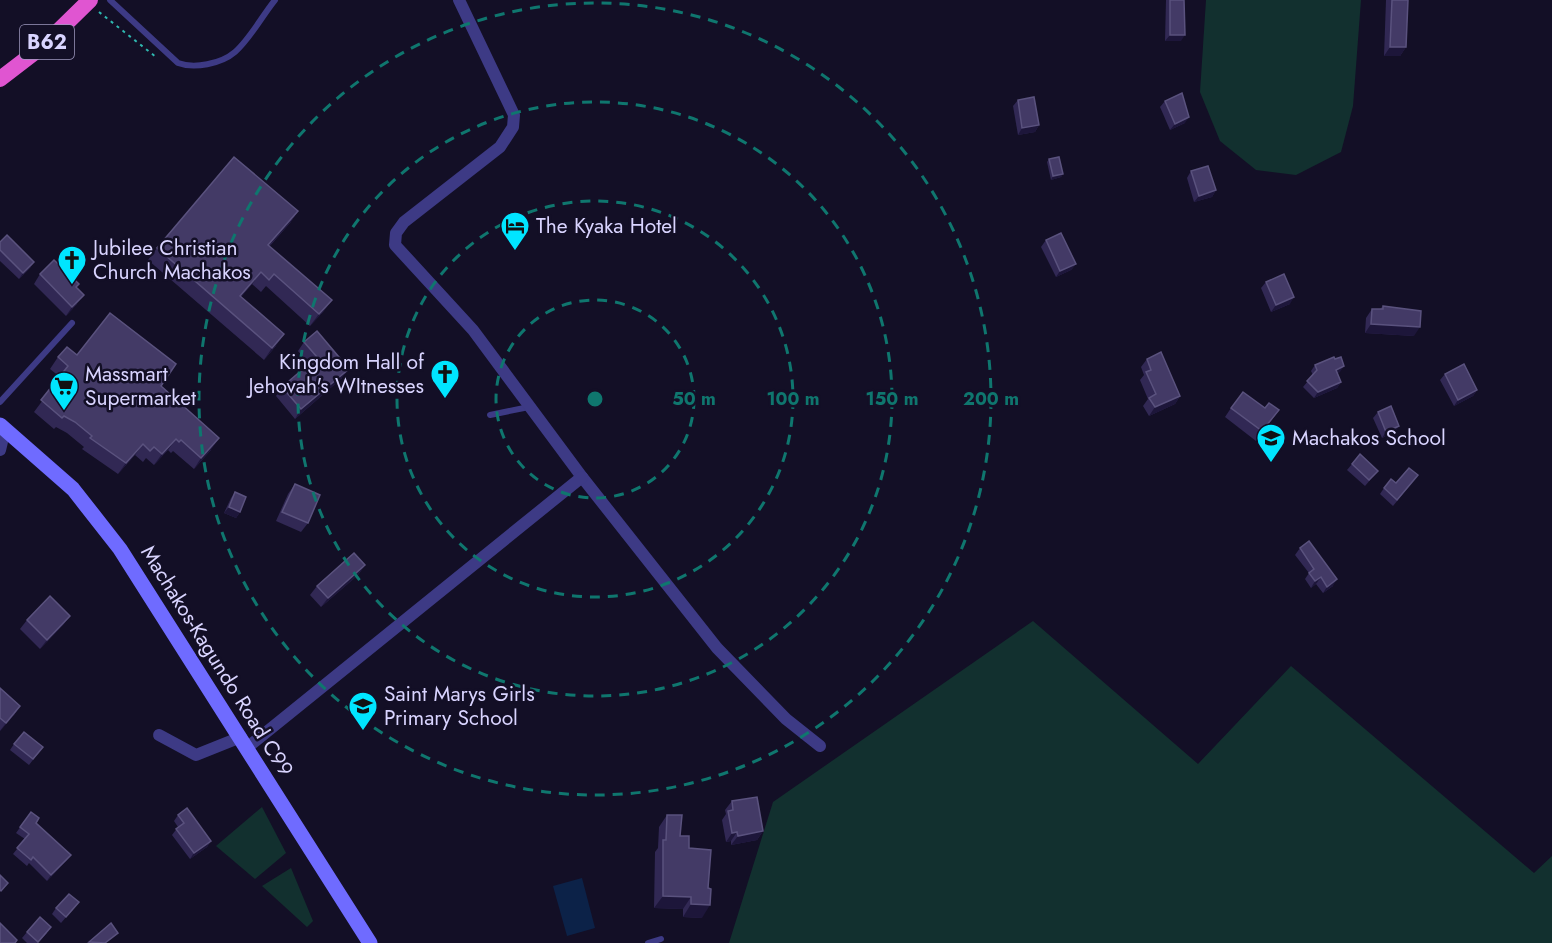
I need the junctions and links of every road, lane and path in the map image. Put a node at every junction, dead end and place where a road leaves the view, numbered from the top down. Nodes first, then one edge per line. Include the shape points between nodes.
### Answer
1 (110, 0) edge
2 (274, 0) edge
3 (459, 0) edge
4 (88, 2) edge
5 (162, 62) dead end
6 (0, 79) edge
7 (72, 323) dead end
8 (0, 402) edge
9 (530, 407) junction
10 (490, 415) dead end
11 (2, 427) edge
12 (0, 450) edge
13 (582, 477) junction
14 (159, 735) dead end
15 (245, 742) junction
16 (820, 746) dead end
17 (662, 939) dead end
18 (370, 943) edge
19 (648, 943) edge

1 - 2 lane via 178,63 188,67 235,53
3 - 9 street via 514,115 513,127 500,147 404,222 394,242 473,330
4 - 5 path
4 - 6 highway, B62
7 - 8 lane
9 - 10 lane
9 - 13 street
11 - 12 street
11 - 15 main road, Machakos-Kagundo Road C99 via 73,489 98,518
13 - 15 street
13 - 16 street via 717,648 786,719
14 - 15 street via 196,755
15 - 18 main road, Machakos-Kagundo Road C99
17 - 19 lane

